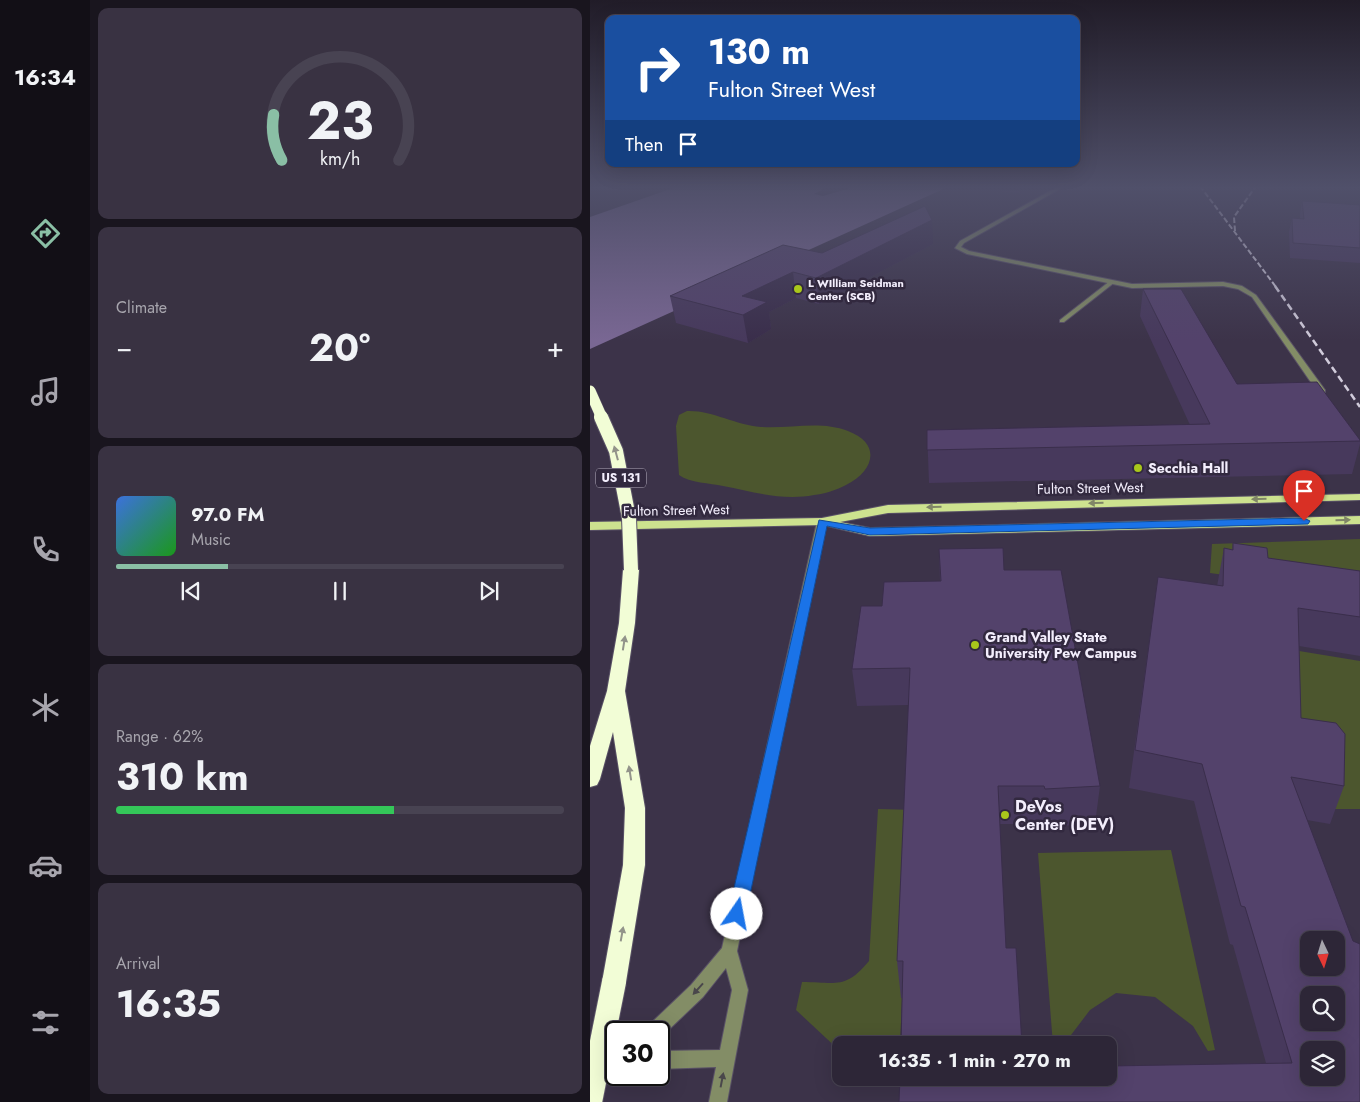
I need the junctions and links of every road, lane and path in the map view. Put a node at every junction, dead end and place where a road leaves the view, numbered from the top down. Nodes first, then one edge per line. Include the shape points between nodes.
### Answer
1 (970, 237) edge
2 (1112, 282) junction
3 (1062, 321) dead end
4 (590, 391) edge
5 (1330, 402) edge
6 (1360, 497) edge
7 (1360, 520) edge
8 (822, 522) junction
9 (590, 526) edge
10 (616, 691) junction
11 (590, 779) edge
12 (729, 951) junction
13 (666, 1021) edge
14 (605, 1057) edge
15 (726, 1058) junction
16 (670, 1060) edge
17 (593, 1062) edge
18 (590, 1102) edge
19 (718, 1102) edge

1 - 2 street via 958,248
2 - 3 street
2 - 5 street via 1147,287 1233,285 1244,288 1254,296
10 -> 4 highway, US 131, bridge via 628,623 629,518 616,451
6 -> 8 main road, Fulton Street West via 888,508
8 -> 7 main road, Fulton Street West via 870,532
8 - 9 main road, Fulton Street West
8 - 12 street
10 - 11 highway, US 131
18 -> 10 highway, bridge via 634,865 635,808
12 -> 13 street via 697,991
12 - 15 street via 740,990
14 - 17 street
15 - 16 street
19 -> 15 street

